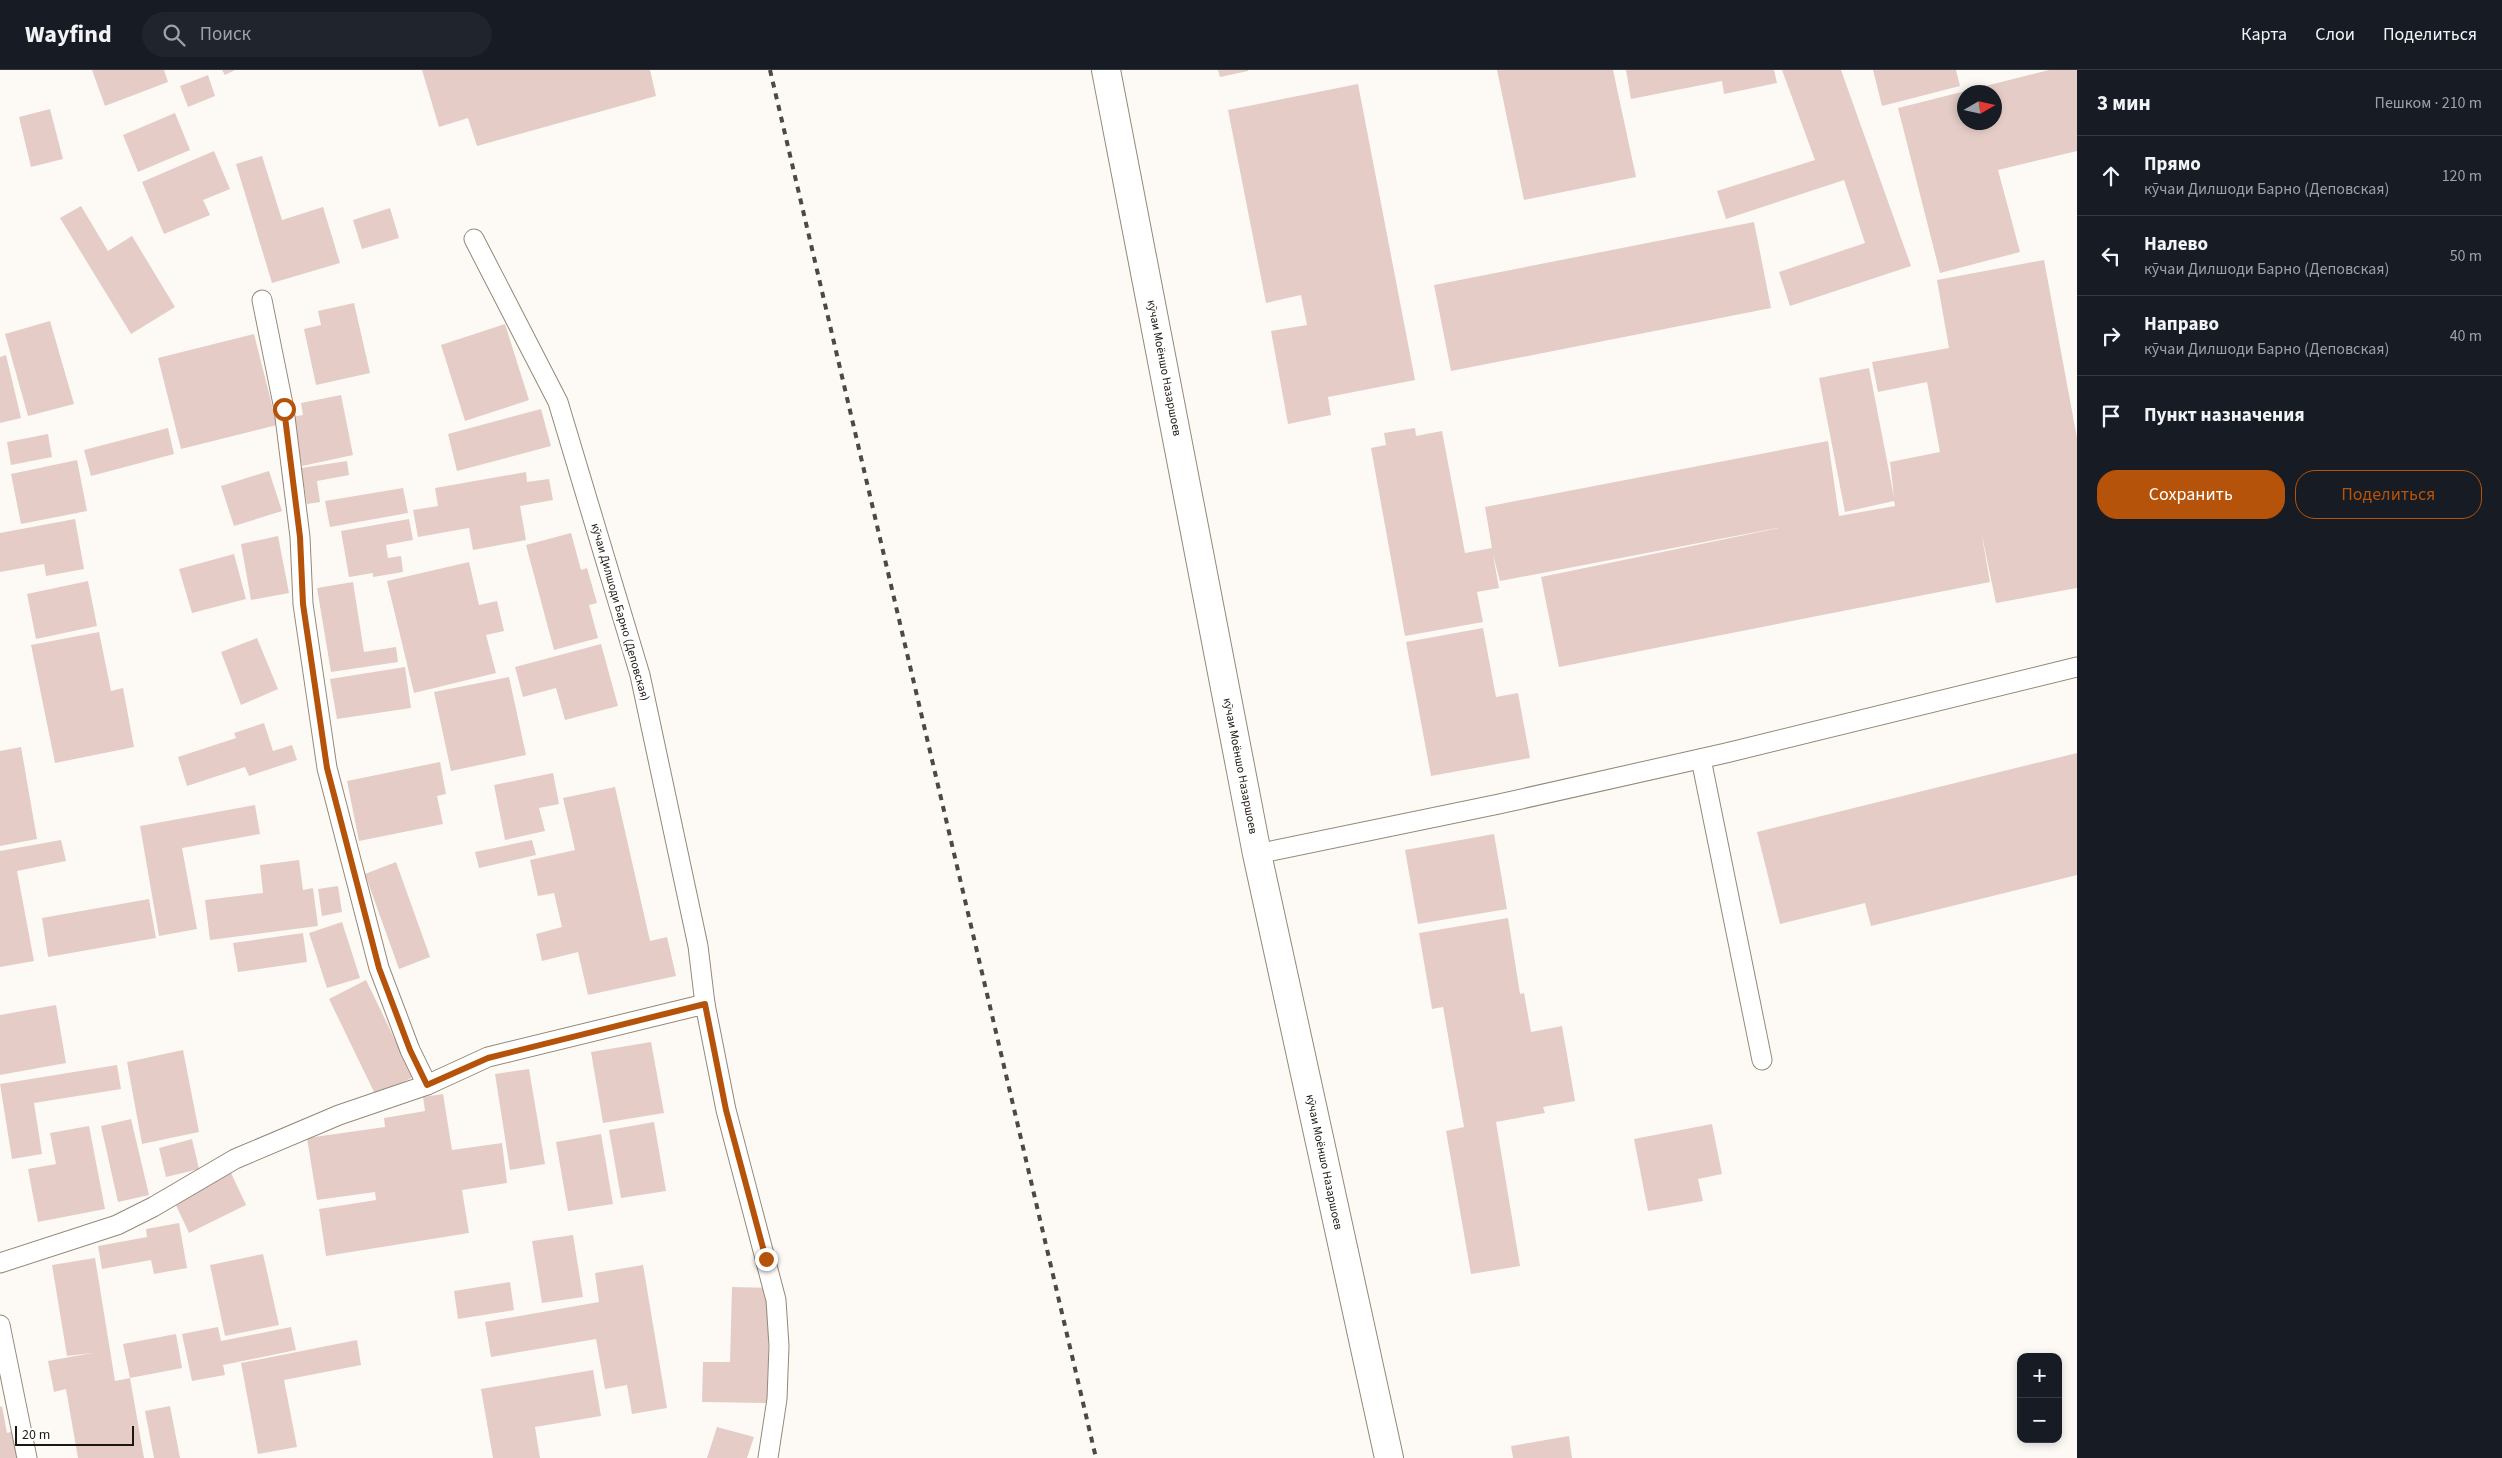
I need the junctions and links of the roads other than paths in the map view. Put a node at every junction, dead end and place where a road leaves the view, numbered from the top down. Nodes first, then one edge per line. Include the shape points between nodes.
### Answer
1 (1106, 70) edge
2 (474, 239) dead end
3 (262, 300) dead end
4 (2077, 666) edge
5 (1701, 759) junction
6 (1257, 854) junction
7 (705, 1004) junction
8 (1762, 1060) dead end
9 (427, 1085) junction
10 (0, 1263) edge
11 (0, 1325) edge
12 (27, 1458) edge
13 (768, 1458) edge
14 (1389, 1458) edge

1 - 6 street, кӯчаи Моёншо Назаршоев
2 - 7 lane, кӯчаи Дилшоди Барно (Деповская) via 558,402 640,676 698,946
3 - 9 lane via 284,409 300,537 303,604 327,768 379,968
4 - 5 lane
5 - 6 lane
5 - 8 lane
6 - 14 street, кӯчаи Моёншо Назаршоев
7 - 9 lane via 488,1058
7 - 13 lane, кӯчаи Дилшоди Барно (Деповская) via 726,1110 776,1300 779,1346 777,1399
9 - 10 lane via 339,1115 235,1159 116,1225
11 - 12 lane

